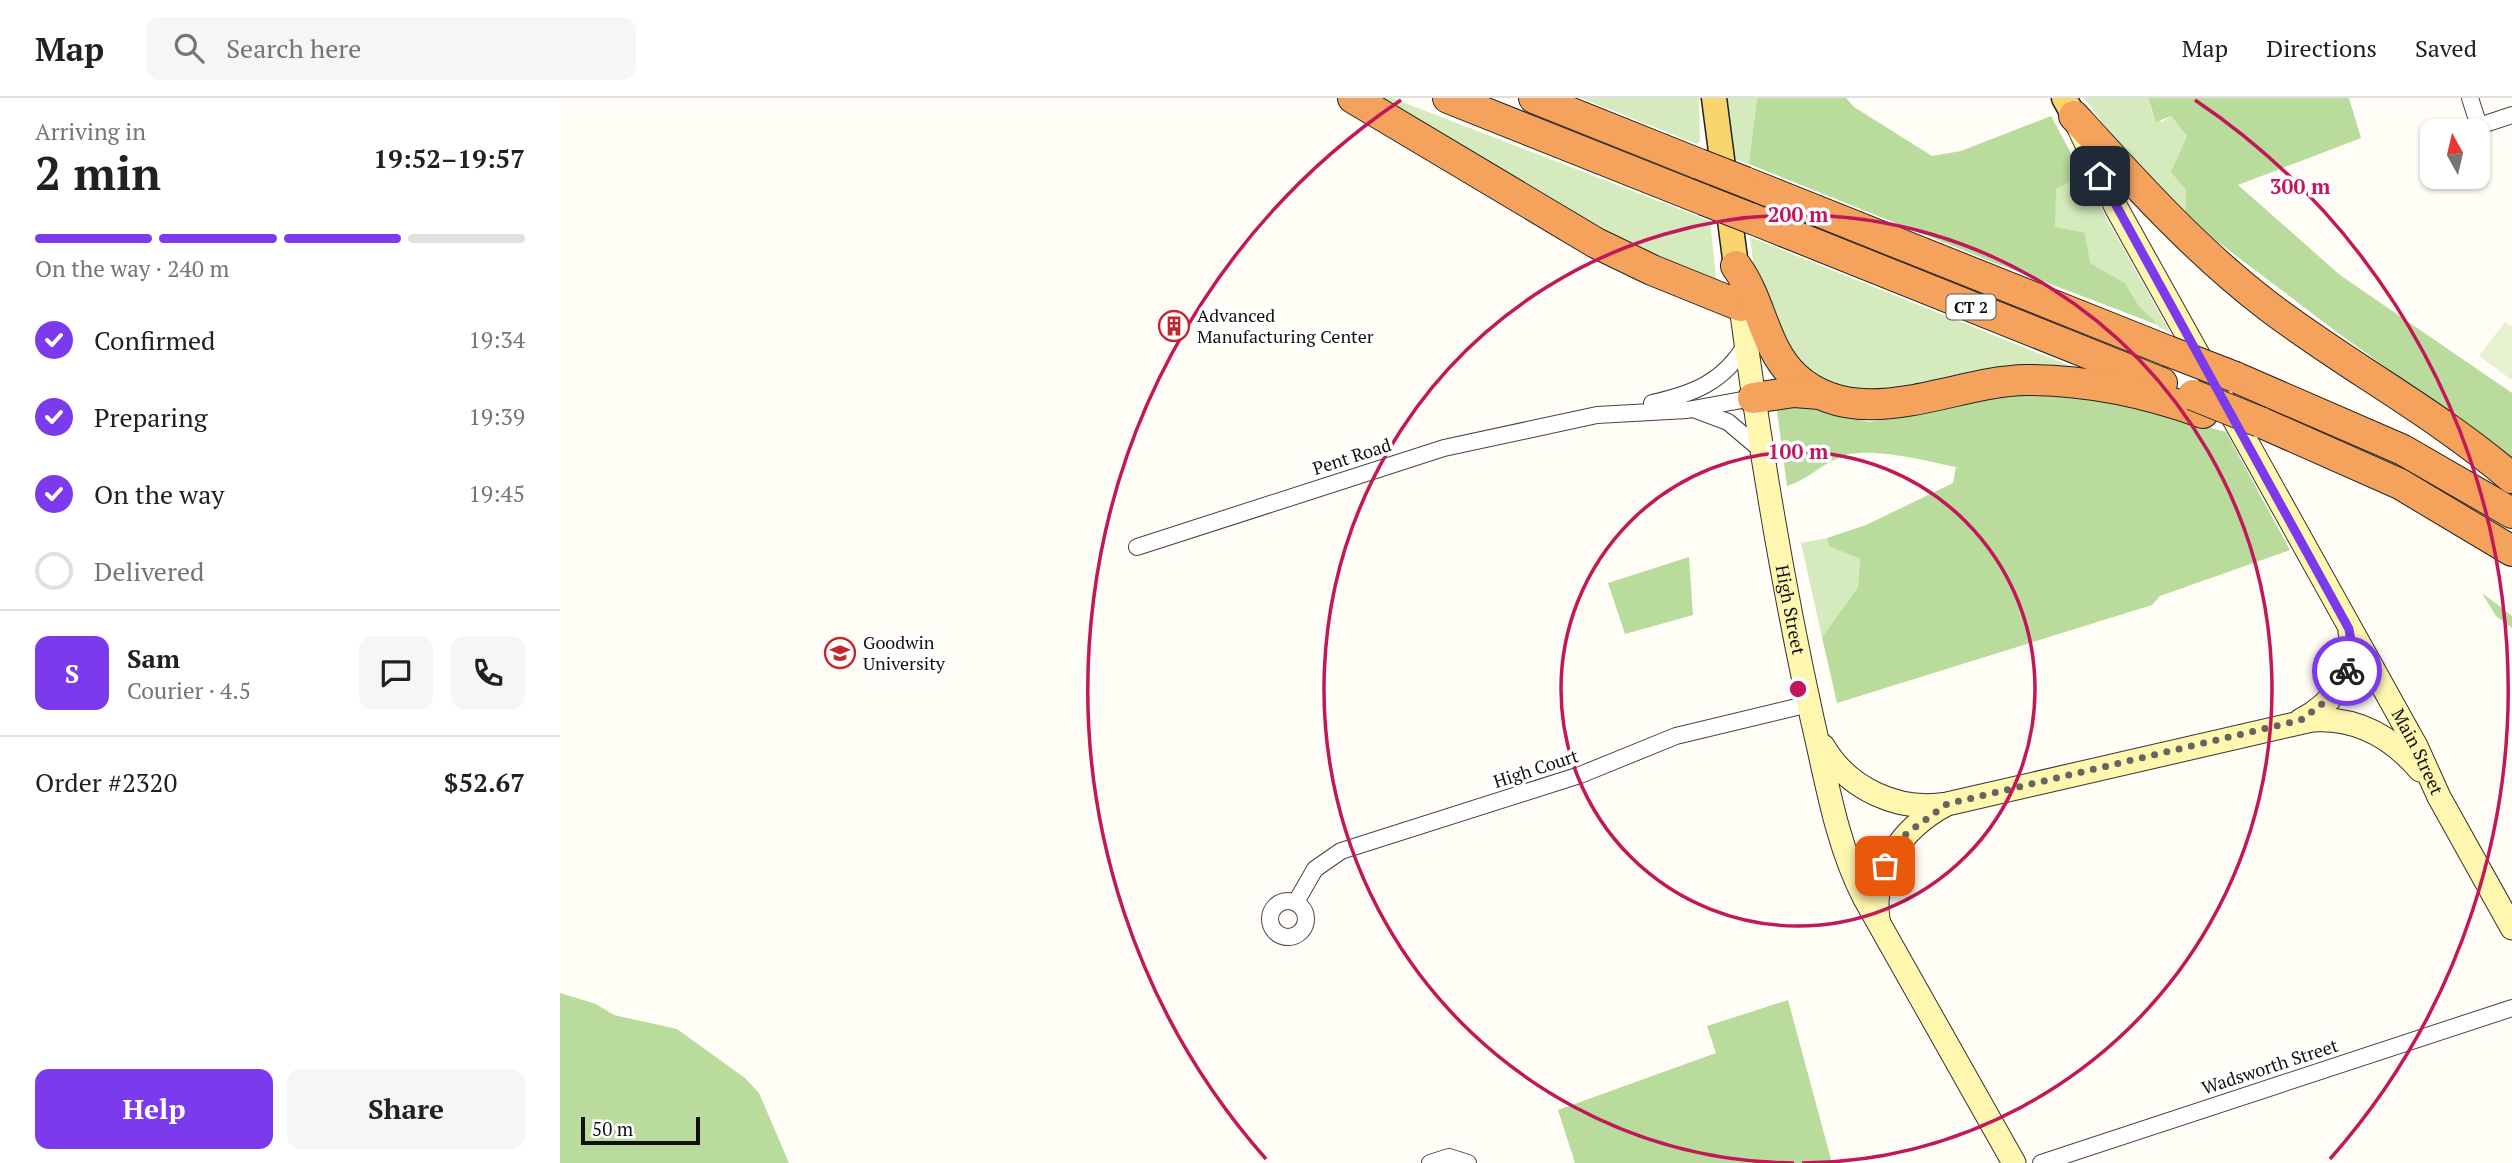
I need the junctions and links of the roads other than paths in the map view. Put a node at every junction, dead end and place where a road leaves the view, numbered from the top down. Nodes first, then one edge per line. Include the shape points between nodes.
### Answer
1 (1353, 98) edge
2 (1448, 98) edge
3 (1534, 98) edge
4 (1714, 98) edge
5 (2470, 98) edge
6 (2069, 107) edge
7 (2512, 116) edge
8 (1736, 266) junction
9 (1741, 306) junction
10 (1746, 344) junction
11 (1820, 394) junction
12 (1753, 398) junction
13 (2198, 404) junction
14 (1686, 410) junction
15 (1584, 417) junction
16 (1760, 449) junction
17 (2512, 478) edge
18 (2512, 513) edge
19 (1137, 547) dead end
20 (2512, 551) edge
21 (2348, 628) junction
22 (1809, 704) junction
23 (2301, 720) junction
24 (1815, 730) junction
25 (2439, 797) junction
26 (1947, 804) junction
27 (1296, 902) dead end
28 (1879, 922) junction
29 (2512, 928) edge
30 (2512, 1008) edge
31 (1430, 1163) edge
32 (1468, 1163) edge
33 (2014, 1163) edge
34 (2041, 1163) edge

1 - 9 highway via 1596,243
2 - 13 highway, CT 2, bridge
3 - 18 highway, CT 2, bridge via 2235,377 2403,450
4 - 8 main road, High Street
5 - 7 street via 2479,126
6 - 17 highway via 2181,230 2240,283
6 - 21 main road, Main Street via 2108,193
8 - 9 main road, High Street
8 - 11 highway via 1778,358 1798,380
9 - 10 main road, High Street
10 - 12 main road, High Street
10 - 15 street, Pent Road via 1730,367 1699,391
11 - 12 highway via 1794,392
11 - 13 highway via 1878,404 1998,383 2043,380
12 - 14 street, Pent Road
12 - 16 main road, High Street
13 - 20 highway, CT 2, bridge via 2270,428 2421,495
14 - 15 street, Pent Road
14 - 16 street, Pent Road via 1728,422
15 - 19 street, Pent Road via 1422,455
16 - 22 main road, High Street
21 - 23 main road via 2352,653 2343,680 2327,702
21 - 25 main road, Main Street via 2416,746
22 - 24 main road, High Street
22 - 27 street, High Court via 1676,736 1580,775 1341,851 1315,869
23 - 25 main road via 2342,721 2376,733 2403,752
23 - 26 main road
24 - 26 main road via 1838,766 1869,791 1910,804
24 - 28 main road, High Street via 1847,857
25 - 29 main road, Main Street
26 - 28 main road via 1919,822 1897,845 1878,891
28 - 33 main road, High Street
30 - 34 street, Wadsworth Street
31 - 32 street via 1447,1157

